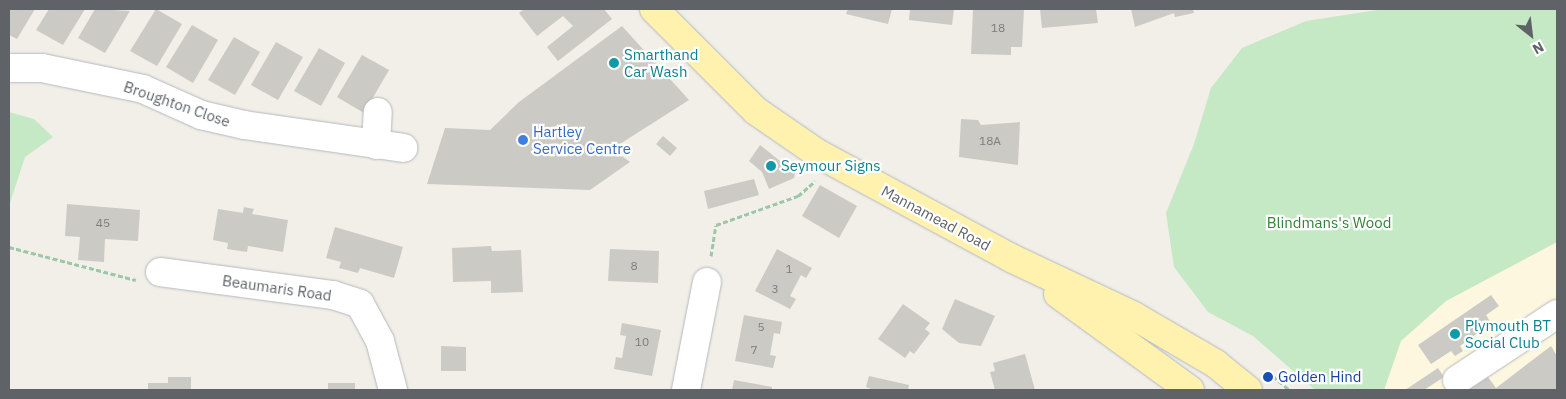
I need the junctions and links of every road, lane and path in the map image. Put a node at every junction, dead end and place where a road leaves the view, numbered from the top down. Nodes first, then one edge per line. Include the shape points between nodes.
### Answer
1 (654, 9) edge
2 (9, 68) edge
3 (378, 112) dead end
4 (376, 144) junction
5 (403, 148) dead end
6 (836, 164) junction
7 (9, 247) edge
8 (1011, 258) junction
9 (160, 272) joint
10 (707, 282) joint
11 (1557, 314) edge
12 (1457, 380) dead end
13 (393, 390) edge
14 (686, 390) edge
15 (1190, 390) edge
16 (1248, 390) edge

1 - 6 main road, Mannamead Road via 756,111
2 - 4 street, Broughton Close via 42,68 143,89 201,115 244,125
3 - 4 street
4 - 5 street, Broughton Close
6 - 8 main road, Mannamead Road
6 - 10 path via 798,196 716,225
7 - 9 path via 152,284
8 - 15 main road, Mannamead Road
8 - 16 main road, Mannamead Road via 1134,316 1216,364
9 - 13 street, Beaumaris Road via 333,294 360,304 380,341
10 - 14 street
11 - 12 street

